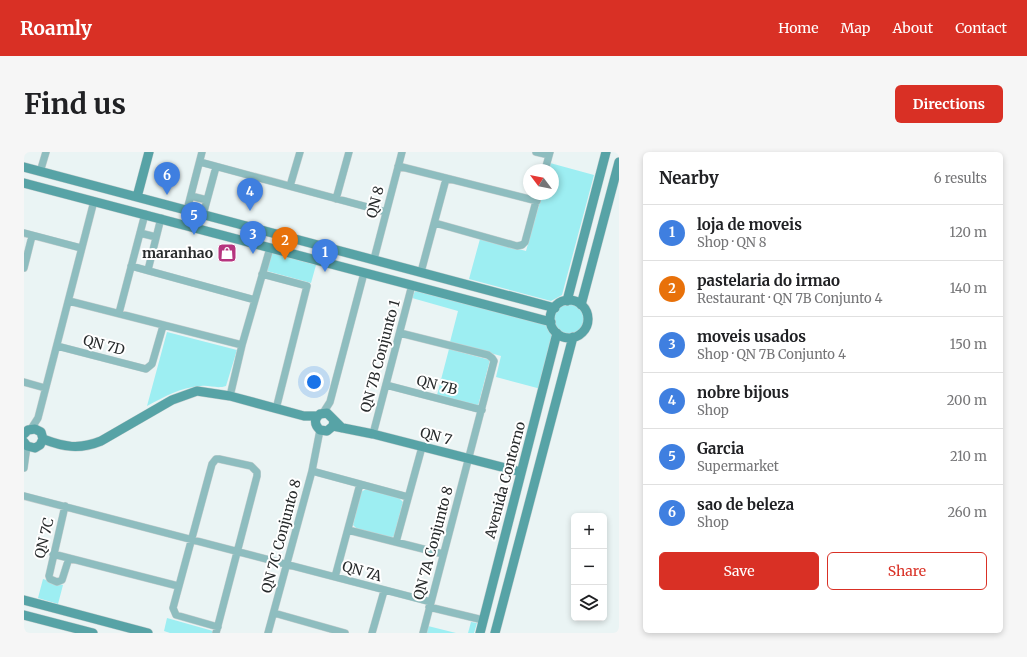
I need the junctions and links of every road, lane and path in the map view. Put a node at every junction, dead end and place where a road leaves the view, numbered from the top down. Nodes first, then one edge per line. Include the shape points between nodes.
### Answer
1 (149, 152) edge
2 (202, 152) edge
3 (300, 152) edge
4 (348, 152) edge
5 (402, 152) edge
6 (536, 152) edge
7 (43, 153) edge
8 (606, 153) edge
9 (549, 154) edge
10 (619, 161) edge
11 (200, 162) junction
12 (546, 164) edge
13 (398, 166) junction
14 (24, 167) edge
15 (216, 167) junction
16 (45, 173) junction
17 (446, 179) junction
18 (24, 182) edge
19 (290, 186) junction
20 (44, 188) junction
21 (523, 194) edge
22 (191, 196) junction
23 (137, 197) junction
24 (336, 198) junction
25 (207, 200) junction
26 (537, 200) edge
27 (94, 201) junction
28 (187, 210) junction
29 (386, 212) junction
30 (145, 214) junction
31 (202, 215) junction
32 (161, 218) junction
33 (216, 218) junction
34 (435, 223) junction
35 (196, 227) junction
36 (212, 232) junction
37 (140, 233) junction
38 (24, 234) edge
39 (32, 236) junction
40 (287, 236) junction
41 (156, 237) junction
42 (305, 242) junction
43 (81, 248) junction
44 (270, 248) junction
45 (283, 251) junction
46 (302, 256) junction
47 (374, 258) junction
48 (131, 266) junction
49 (24, 268) edge
50 (148, 270) junction
51 (421, 272) junction
52 (364, 273) junction
53 (262, 274) junction
54 (451, 280) junction
55 (412, 285) junction
56 (447, 294) junction
57 (255, 300) junction
58 (69, 301) junction
59 (567, 301) junction
60 (582, 305) junction
61 (555, 308) junction
62 (119, 313) junction
63 (551, 322) junction
64 (163, 326) junction
65 (400, 333) junction
66 (557, 333) junction
67 (573, 337) junction
68 (242, 345) junction
69 (57, 346) junction
70 (24, 382) edge
71 (386, 385) junction
72 (45, 388) junction
73 (230, 396) junction
74 (539, 407) junction
75 (276, 408) junction
76 (482, 410) junction
77 (553, 411) junction
78 (325, 422) junction
79 (373, 434) junction
80 (31, 438) edge
81 (422, 447) junction
82 (469, 460) junction
83 (24, 466) edge
84 (312, 471) junction
85 (522, 472) junction
86 (360, 484) junction
87 (24, 496) edge
88 (408, 497) junction
89 (66, 506) junction
90 (348, 530) junction
91 (505, 533) junction
92 (520, 535) junction
93 (191, 539) junction
94 (396, 542) junction
95 (237, 551) junction
96 (53, 554) junction
97 (443, 554) junction
98 (69, 558) junction
99 (287, 564) junction
100 (335, 577) junction
101 (178, 586) junction
102 (384, 591) junction
103 (24, 600) edge
104 (430, 605) junction
105 (51, 607) junction
106 (274, 613) junction
107 (24, 615) edge
108 (47, 620) junction
109 (483, 620) junction
110 (217, 630) edge
111 (93, 633) edge
112 (148, 633) edge
113 (268, 633) edge
114 (345, 633) edge
115 (372, 633) edge
116 (423, 633) edge
117 (480, 633) edge
118 (495, 633) edge

1 - 23 main road
2 - 11 street
3 - 19 street
4 - 24 street
5 - 13 street, QN 8
6 - 9 street
7 - 16 street
8 - 10 main road via 606,160 609,163 615,164
8 - 59 main road
9 - 12 street
10 - 60 main road
11 - 15 street
11 - 22 street
13 - 17 street
13 - 29 street, QN 8
14 - 16 main road
15 - 19 street
15 - 25 street
16 - 20 main road via 42,179
16 - 23 main road
17 - 21 street
17 - 34 street
18 - 20 main road
19 - 24 street
20 - 27 main road
22 - 25 street
22 - 28 street
23 - 28 main road
24 - 29 street
25 - 31 street
26 - 34 street via 525,242 519,246
27 - 30 main road
27 - 43 street
28 - 31 main road
29 - 47 street, QN 8
30 - 32 main road
30 - 37 street
31 - 33 main road
31 - 35 main road via 203,222
32 - 35 main road
32 - 41 street
33 - 36 main road via 210,224
33 - 40 main road
34 - 51 street
35 - 36 main road
36 - 44 main road
37 - 41 street
37 - 48 street
38 - 39 street
39 - 43 street
39 - 49 street
40 - 42 main road
40 - 45 main road via 290,242
41 - 50 street
42 - 46 main road via 298,248
42 - 47 main road
43 - 58 street
44 - 45 main road
44 - 53 street
45 - 46 main road
46 - 52 main road
47 - 51 main road
48 - 50 street
48 - 62 street
50 - 57 street
51 - 54 main road
52 - 55 main road
52 - 78 street, QN 7C Conjunto 8
53 - 57 street
53 - 75 street via 307,286
54 - 56 main road via 454,288
54 - 61 main road
55 - 56 main road
55 - 65 street, QN 7B Conjunto 1
56 - 63 main road
57 - 68 street
58 - 62 street
58 - 69 street
59 - 60 main road via 575,301
59 - 61 main road
60 - 67 main road via 587,315 586,326
61 - 63 main road via 551,314
62 - 64 street
63 - 66 main road
64 - 68 street
64 - 69 street, QN 7D via 152,364 143,369
65 - 71 street, QN 7B Conjunto 1
65 - 76 street, QN 7A Conjunto 8 via 492,358 494,362
66 - 67 main road via 567,338
66 - 74 main road, Avenida Contorno
67 - 77 main road, Avenida Contorno
68 - 73 street
69 - 72 street
70 - 72 street
71 - 76 street, QN 7B
71 - 79 street, QN 7B Conjunto 1
72 - 80 street
73 - 75 main road
73 - 80 main road via 203,391 190,392 89,446 68,447
74 - 77 main road via 548,405
74 - 85 main road, Avenida Contorno
75 - 78 main road
76 - 82 street, QN 7A Conjunto 8
77 - 92 main road, Avenida Contorno
78 - 79 main road, QN 7
78 - 84 street, QN 7C Conjunto 8
79 - 81 main road, QN 7
80 - 83 street
81 - 82 main road, QN 7
81 - 88 street
82 - 85 main road, QN 7
82 - 97 street, QN 7A Conjunto 8
84 - 86 street
84 - 99 street, QN 7C Conjunto 8
85 - 91 main road, Avenida Contorno
86 - 88 street
86 - 90 street
87 - 89 street, QN 7A
88 - 94 street
89 - 93 street, QN 7A
89 - 96 street, QN 7C
90 - 94 street
90 - 100 street
91 - 92 main road via 507,539 513,542
91 - 109 main road, Avenida Contorno
92 - 118 main road, Avenida Contorno
93 - 95 street, QN 7A
93 - 95 street via 213,461 219,459 247,464 255,468 257,476
93 - 101 street
94 - 97 street
95 - 99 street, QN 7A
95 - 110 street
96 - 98 street
96 - 98 street, QN 7C via 49,576 57,582 62,580
97 - 104 street, QN 7A Conjunto 8
98 - 101 street
99 - 100 street, QN 7A
99 - 106 street, QN 7C Conjunto 8
100 - 102 street, QN 7A
101 - 110 street via 174,614
102 - 104 street, QN 7A
102 - 115 street
103 - 105 main road
104 - 109 street, QN 7A
104 - 116 street, QN 7A Conjunto 8
105 - 108 main road via 55,614
105 - 112 main road
106 - 113 street, QN 7C Conjunto 8
106 - 114 street
107 - 108 main road
108 - 111 main road
109 - 117 main road, Avenida Contorno

